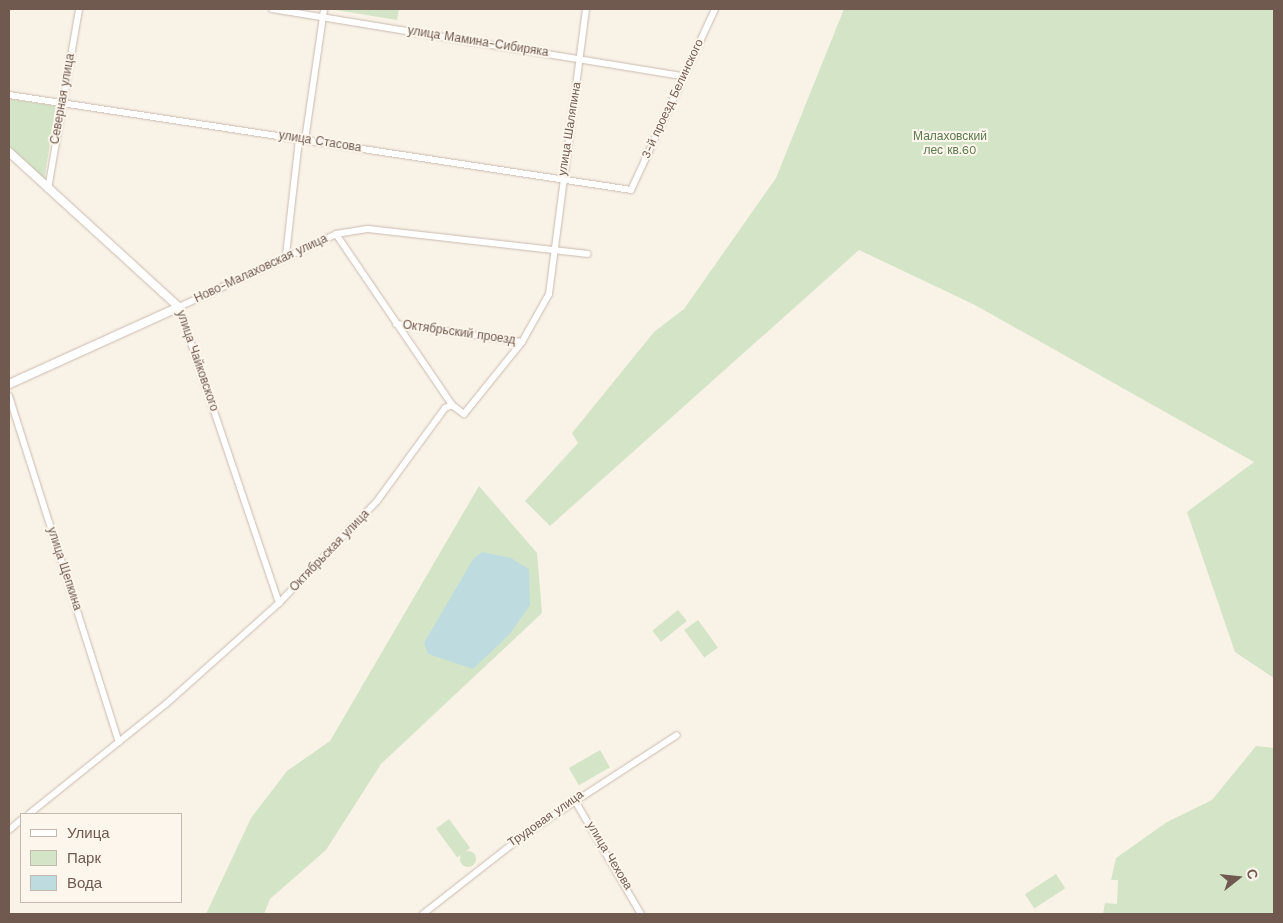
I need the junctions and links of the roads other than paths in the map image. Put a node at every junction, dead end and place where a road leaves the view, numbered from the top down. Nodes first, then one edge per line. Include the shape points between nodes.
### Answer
1 (79, 9) edge
2 (272, 9) edge
3 (586, 9) edge
4 (715, 9) edge
5 (324, 12) edge
6 (581, 59) junction
7 (682, 76) junction
8 (9, 95) edge
9 (62, 103) junction
10 (302, 139) junction
11 (9, 152) edge
12 (562, 179) junction
13 (48, 189) junction
14 (631, 190) joint
15 (336, 234) junction
16 (555, 248) junction
17 (588, 254) dead end
18 (286, 255) junction
19 (179, 307) junction
20 (396, 324) junction
21 (522, 342) junction
22 (9, 384) edge
23 (9, 396) edge
24 (452, 404) junction
25 (279, 603) junction
26 (677, 735) dead end
27 (119, 742) junction
28 (574, 799) junction
29 (30, 813) edge
30 (20, 821) edge
31 (9, 830) edge
32 (423, 914) edge
33 (641, 914) edge

1 - 9 street, Северная улица
2 - 5 street, улица Мамина-Сибиряка
3 - 6 street, улица Шаляпина
4 - 7 street, 3-й проезд Белинского
5 - 6 street, улица Мамина-Сибиряка
5 - 10 street
6 - 7 street, улица Мамина-Сибиряка
6 - 12 street, улица Шаляпина
7 - 14 street, 3-й проезд Белинского
8 - 9 street, улица Стасова
9 - 10 street, улица Стасова
9 - 13 street, Северная улица
10 - 12 street, улица Стасова
10 - 18 street
11 - 13 street, улица Чайковского
12 - 14 street, улица Стасова
12 - 16 street, улица Шаляпина
13 - 19 street, улица Чайковского
15 - 16 street, Ново-Малаховская улица via 369,229
15 - 18 street, Ново-Малаховская улица
15 - 20 street, Октябрьский проезд
16 - 17 street, Ново-Малаховская улица
16 - 21 street via 549,294
18 - 19 street, Ново-Малаховская улица
19 - 22 street, Ново-Малаховская улица
19 - 25 street, улица Чайковского
20 - 21 street, Октябрьский проезд
20 - 24 street, Октябрьский проезд
21 - 24 street via 464,414
23 - 27 street, улица Щепкина
24 - 25 street, Октябрьская улица via 445,408 377,501
25 - 27 street, Октябрьская улица
26 - 28 street, Трудовая улица
27 - 29 street, Октябрьская улица
28 - 32 street, Трудовая улица
28 - 33 street, улица Чехова
30 - 31 street

